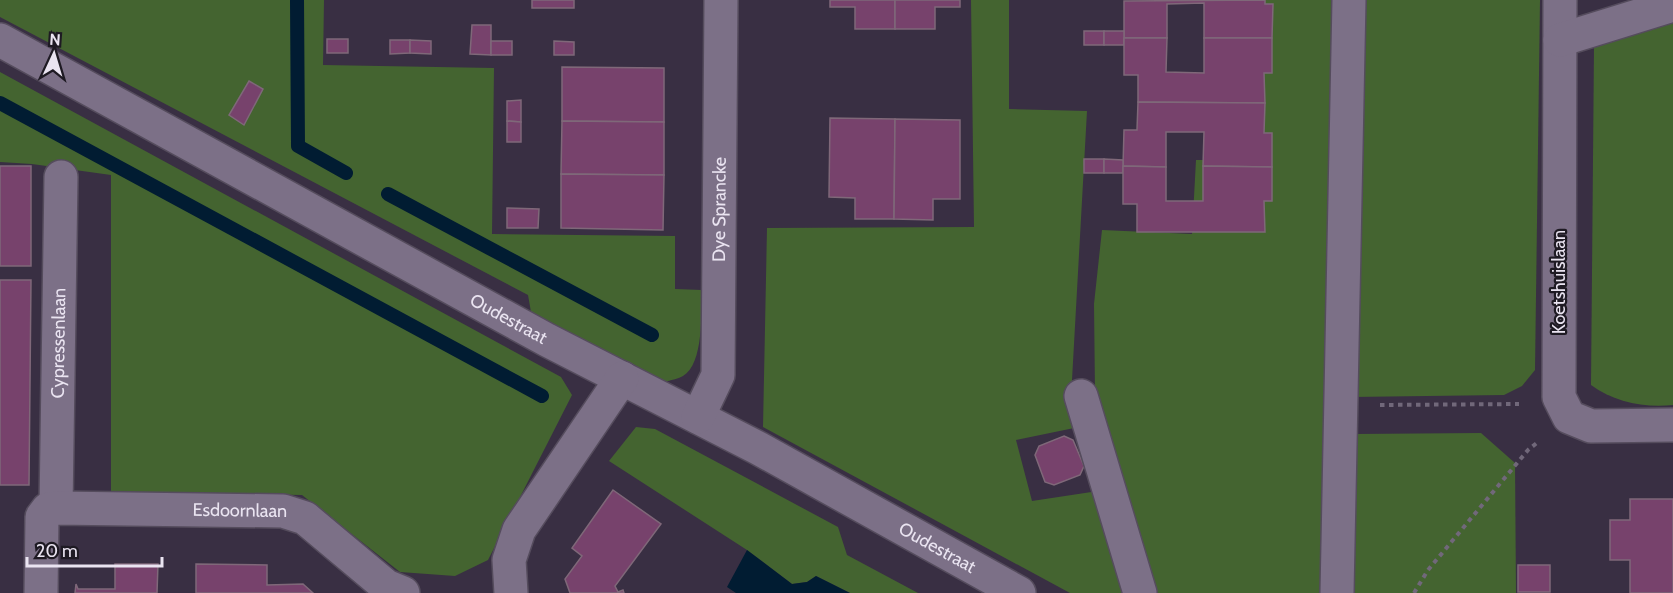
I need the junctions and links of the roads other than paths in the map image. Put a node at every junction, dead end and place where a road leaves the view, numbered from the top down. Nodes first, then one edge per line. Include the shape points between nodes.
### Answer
1 (721, 0) edge
2 (1349, 0) edge
3 (1560, 0) edge
4 (1673, 5) edge
5 (0, 40) edge
6 (1560, 40) junction
7 (61, 177) dead end
8 (622, 378) junction
9 (1081, 396) dead end
10 (698, 417) junction
11 (1673, 425) edge
12 (52, 508) junction
13 (41, 593) edge
14 (403, 593) edge
15 (511, 593) edge
16 (1019, 593) edge
17 (1140, 593) edge
18 (1337, 593) edge

1 - 10 street, Dye Sprancke via 718,375
2 - 18 street
3 - 6 street, Koetshuislaan
4 - 6 street
5 - 8 street, Oudestraat
6 - 11 street, Koetshuislaan via 1564,407 1591,426
7 - 12 street, Cypressenlaan
8 - 10 street, Oudestraat
8 - 15 street via 519,530 509,560
9 - 17 street
10 - 16 street, Oudestraat
12 - 13 street, Cypressenlaan via 42,517
12 - 14 street, Esdoornlaan via 283,511 305,518 386,586

